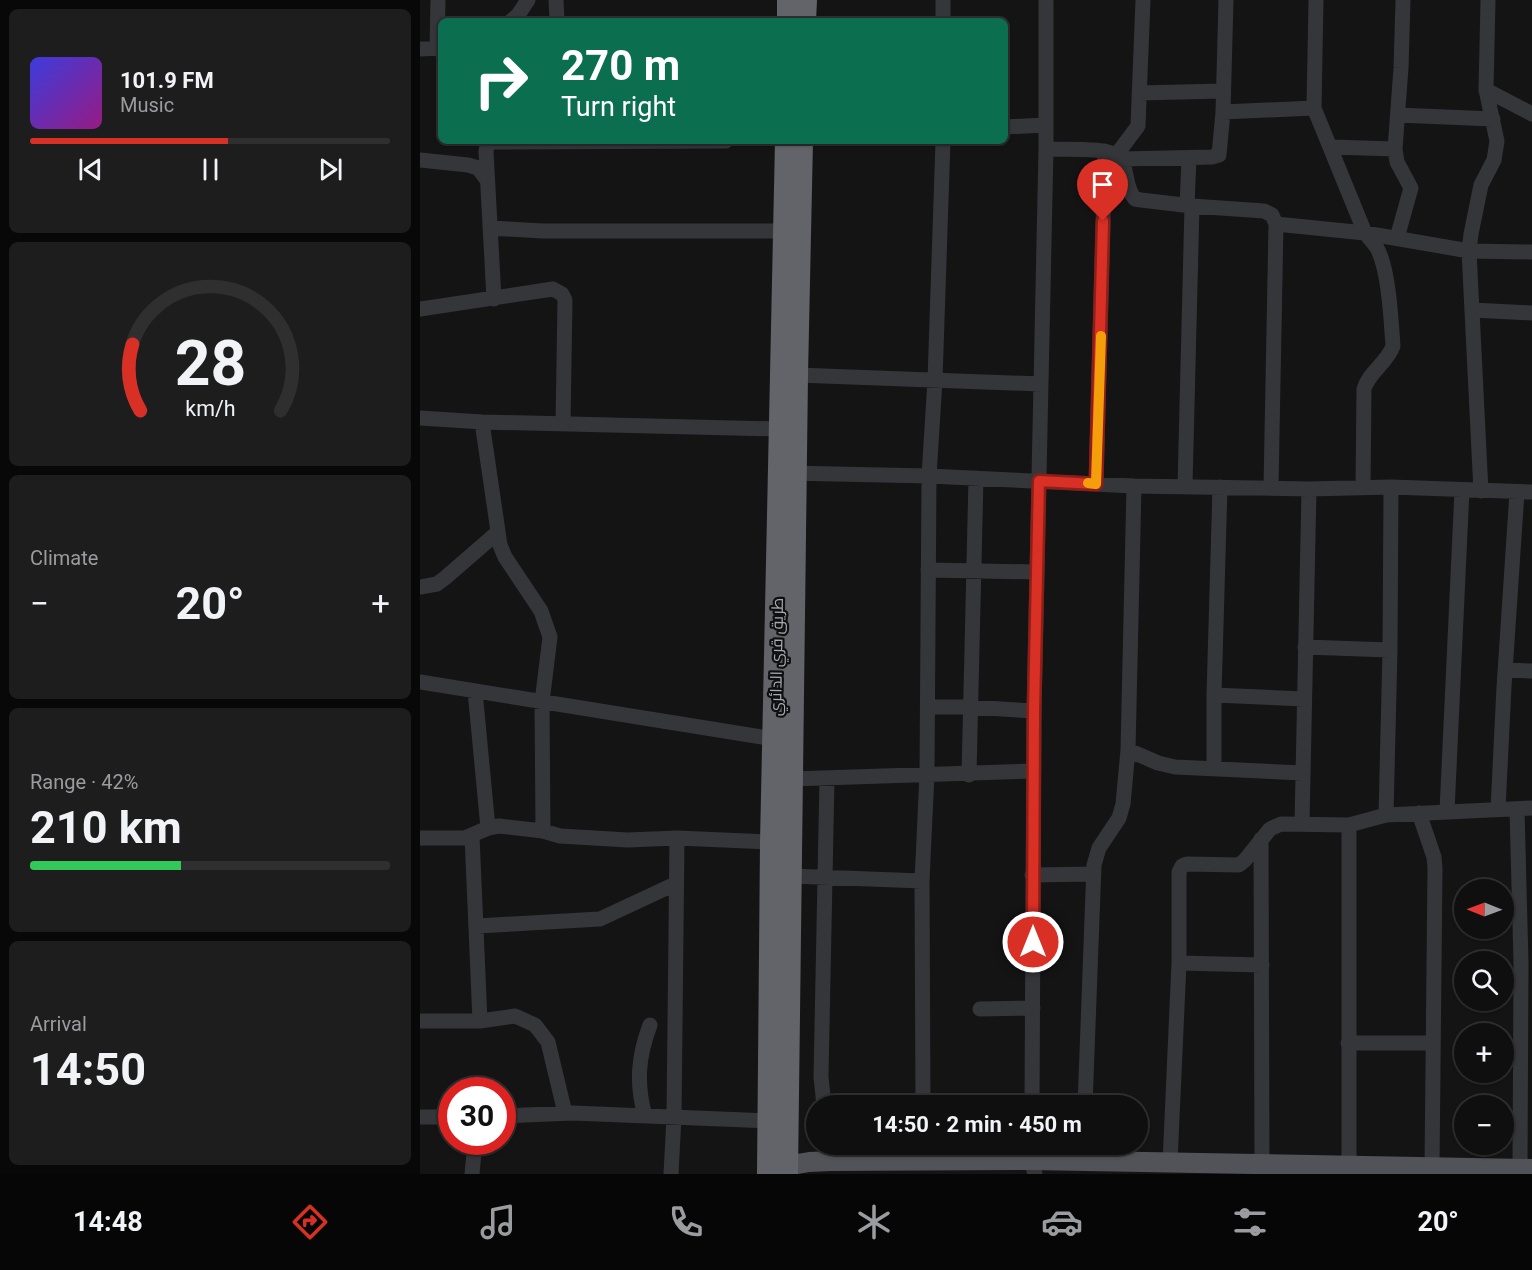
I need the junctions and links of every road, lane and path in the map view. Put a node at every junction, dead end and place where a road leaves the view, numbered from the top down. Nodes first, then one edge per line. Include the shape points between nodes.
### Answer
1 (438, 0) edge
2 (528, 0) edge
3 (556, 0) edge
4 (788, 0) edge
5 (806, 0) edge
6 (943, 0) edge
7 (1046, 0) edge
8 (1143, 0) edge
9 (1226, 0) edge
10 (1316, 0) edge
11 (1403, 0) edge
12 (1488, 0) edge
13 (438, 18) edge
14 (514, 18) edge
15 (557, 18) edge
16 (788, 18) edge
17 (805, 18) edge
18 (943, 18) edge
19 (438, 48) edge
20 (420, 49) edge
21 (1486, 90) junction
22 (1223, 91) junction
23 (1139, 93) junction
24 (1314, 108) junction
25 (1222, 112) junction
26 (1532, 114) edge
27 (1398, 115) junction
28 (1493, 119) junction
29 (1046, 125) junction
30 (1008, 126) edge
31 (490, 144) edge
32 (786, 144) edge
33 (802, 144) edge
34 (943, 144) edge
35 (1331, 147) junction
36 (1395, 148) junction
37 (1046, 149) junction
38 (1114, 154) junction
39 (1188, 158) junction
40 (420, 160) edge
41 (487, 180) junction
42 (1189, 206) junction
43 (1276, 224) junction
44 (490, 228) junction
45 (783, 231) junction
46 (1365, 233) junction
47 (1397, 238) junction
48 (1469, 251) junction
49 (1532, 252) edge
50 (494, 299) junction
51 (420, 309) edge
52 (1472, 310) junction
53 (1532, 313) edge
54 (797, 375) junction
55 (934, 381) junction
56 (1041, 384) junction
57 (420, 418) edge
58 (482, 422) junction
59 (563, 424) junction
60 (779, 429) junction
61 (788, 473) junction
62 (929, 476) junction
63 (976, 478) junction
64 (1039, 481) junction
65 (1096, 484) junction
66 (1134, 486) junction
67 (1185, 486) junction
68 (1220, 487) junction
69 (1390, 487) junction
70 (1271, 488) junction
71 (1363, 488) junction
72 (1308, 489) junction
73 (1462, 490) junction
74 (1481, 491) junction
75 (1525, 492) edge
76 (498, 532) junction
77 (928, 570) junction
78 (974, 570) junction
79 (1037, 572) junction
80 (420, 587) edge
81 (1305, 647) junction
82 (1390, 650) junction
83 (1505, 670) junction
84 (1532, 670) edge
85 (420, 682) edge
86 (475, 691) junction
87 (1214, 695) junction
88 (1304, 699) junction
89 (542, 702) junction
90 (928, 707) junction
91 (969, 707) junction
92 (1034, 711) junction
93 (774, 739) junction
94 (1128, 750) junction
95 (1214, 770) junction
96 (1034, 771) junction
97 (1303, 773) junction
98 (927, 774) junction
99 (969, 775) junction
100 (827, 778) junction
101 (792, 779) junction
102 (1524, 809) edge
103 (1498, 810) junction
104 (1447, 811) junction
105 (1419, 813) junction
106 (1386, 816) junction
107 (1302, 824) junction
108 (1350, 825) junction
109 (488, 828) junction
110 (543, 831) junction
111 (472, 836) junction
112 (420, 838) edge
113 (676, 838) junction
114 (1261, 839) junction
115 (771, 842) junction
116 (1093, 874) junction
117 (1032, 875) junction
118 (790, 876) junction
119 (826, 877) junction
120 (922, 881) junction
121 (675, 884) junction
122 (477, 926) junction
123 (1179, 963) junction
124 (1527, 963) edge
125 (1262, 965) junction
126 (980, 1008) dead end
127 (1033, 1008) junction
128 (420, 1021) edge
129 (480, 1021) junction
130 (650, 1025) dead end
131 (1348, 1043) junction
132 (1433, 1043) junction
133 (823, 1095) edge
134 (923, 1095) edge
135 (1032, 1095) edge
136 (1085, 1095) edge
137 (565, 1113) junction
138 (516, 1115) edge
139 (645, 1116) junction
140 (420, 1117) edge
141 (438, 1117) edge
142 (674, 1117) junction
143 (769, 1121) junction
144 (474, 1155) edge
145 (824, 1155) edge
146 (954, 1155) edge
147 (1069, 1155) edge
148 (1087, 1155) edge
149 (1033, 1160) edge
150 (1170, 1163) junction
151 (1262, 1165) junction
152 (1349, 1166) junction
153 (1110, 1168) edge
154 (1432, 1168) junction
155 (1526, 1169) edge
156 (778, 1170) edge
157 (1302, 1170) edge
158 (1473, 1171) edge
159 (472, 1174) edge
160 (671, 1174) edge

1 - 13 street
2 - 14 street
3 - 15 street
4 - 16 highway
5 - 17 highway
6 - 18 street
7 - 29 street
8 - 23 street
9 - 22 street
10 - 24 street
11 - 27 street
12 - 21 street
19 - 20 street
21 - 26 street
21 - 28 street
22 - 23 street
22 - 25 street
23 - 38 street via 1137,128
24 - 25 street
24 - 35 street
25 - 39 street via 1219,155
27 - 28 street
27 - 36 street
28 - 48 street via 1496,151 1481,185
29 - 30 street
29 - 37 street
31 - 41 street
32 - 45 highway, طريق قري الدائري
33 - 54 highway, طريق قري الدائري
34 - 55 street
35 - 36 street
35 - 46 street
36 - 47 street via 1397,162 1411,188
37 - 38 street
37 - 56 street
38 - 39 street
38 - 42 street via 1135,199
38 - 65 street
39 - 42 street
40 - 41 street via 468,165 478,168
41 - 44 street
42 - 43 street via 1269,212
42 - 67 street
43 - 46 street
43 - 70 street
44 - 45 street
44 - 50 street
45 - 60 highway, طريق قري الدائري
46 - 47 street
46 - 71 street via 1380,257 1393,346 1364,389
47 - 48 street
48 - 49 street
48 - 52 street
50 - 51 street
50 - 59 street via 553,289 562,294
52 - 53 street
52 - 74 street
54 - 55 street
54 - 61 highway, طريق قري الدائري
55 - 56 street
55 - 62 street
56 - 64 street
57 - 58 street
58 - 59 street
58 - 76 street
59 - 60 street
60 - 61 highway, طريق قري الدائري
61 - 62 street
61 - 93 highway, طريق قري الدائري
61 - 101 highway, طريق قري الدائري
62 - 63 street
62 - 77 street
63 - 64 street
63 - 78 street
64 - 65 street
64 - 79 street
65 - 66 street
66 - 67 street
66 - 94 street
67 - 68 street
68 - 70 street
68 - 87 street
69 - 71 street
69 - 73 street
69 - 82 street
70 - 72 street
71 - 72 street
72 - 81 street
73 - 74 street
73 - 104 street
74 - 75 street
75 - 83 street
76 - 80 street via 437,584
76 - 89 street via 505,557 547,625 550,637
77 - 78 street
77 - 90 street
78 - 79 street
78 - 91 street
79 - 92 street
81 - 82 street
81 - 88 street
82 - 106 street
83 - 84 street
83 - 103 street
85 - 86 street
86 - 89 street
86 - 109 street
87 - 88 street
87 - 95 street
88 - 97 street
89 - 93 street
89 - 110 street
90 - 91 street
90 - 98 street
91 - 92 street
91 - 99 street
92 - 96 street
93 - 115 highway, طريق قري الدائري
94 - 95 street via 1165,765
94 - 116 street via 1122,812 1095,855
95 - 97 street
96 - 99 street
96 - 117 street
97 - 107 street
98 - 99 street
98 - 100 street
98 - 120 street
100 - 101 street
100 - 119 street
101 - 118 highway, طريق قري الدائري
102 - 103 street
102 - 124 street
103 - 104 street
104 - 105 street
105 - 106 street
105 - 132 street via 1435,868
106 - 108 street
107 - 108 street
107 - 114 street via 1274,826
108 - 131 street
109 - 110 street
109 - 111 street
110 - 113 street via 560,836 628,840
111 - 112 street
111 - 122 street
113 - 115 street
113 - 121 street
114 - 123 street via 1239,865 1187,864 1180,869
114 - 125 street
115 - 143 highway, طريق قري الدائري
116 - 117 street
116 - 136 street
117 - 127 street
118 - 119 street
118 - 156 highway, طريق قري الدائري
119 - 120 street
119 - 133 street
120 - 134 street
121 - 122 street via 600,920
121 - 142 street
122 - 129 street
123 - 125 street
123 - 150 street
124 - 155 street
125 - 151 street
126 - 127 street
127 - 135 street
128 - 129 street
129 - 137 street via 515,1016 540,1030 548,1042
130 - 139 street via 638,1079
131 - 132 street
131 - 152 street
132 - 154 street
137 - 138 street
137 - 139 street
139 - 142 street
140 - 141 street
142 - 143 street
142 - 160 street
143 - 156 highway, طريق قري الدائري
144 - 159 street
145 - 156 main road
146 - 149 main road
147 - 149 main road
148 - 153 main road
150 - 151 main road
150 - 153 main road
151 - 157 main road
152 - 154 main road
152 - 157 main road
154 - 158 main road
155 - 158 main road

